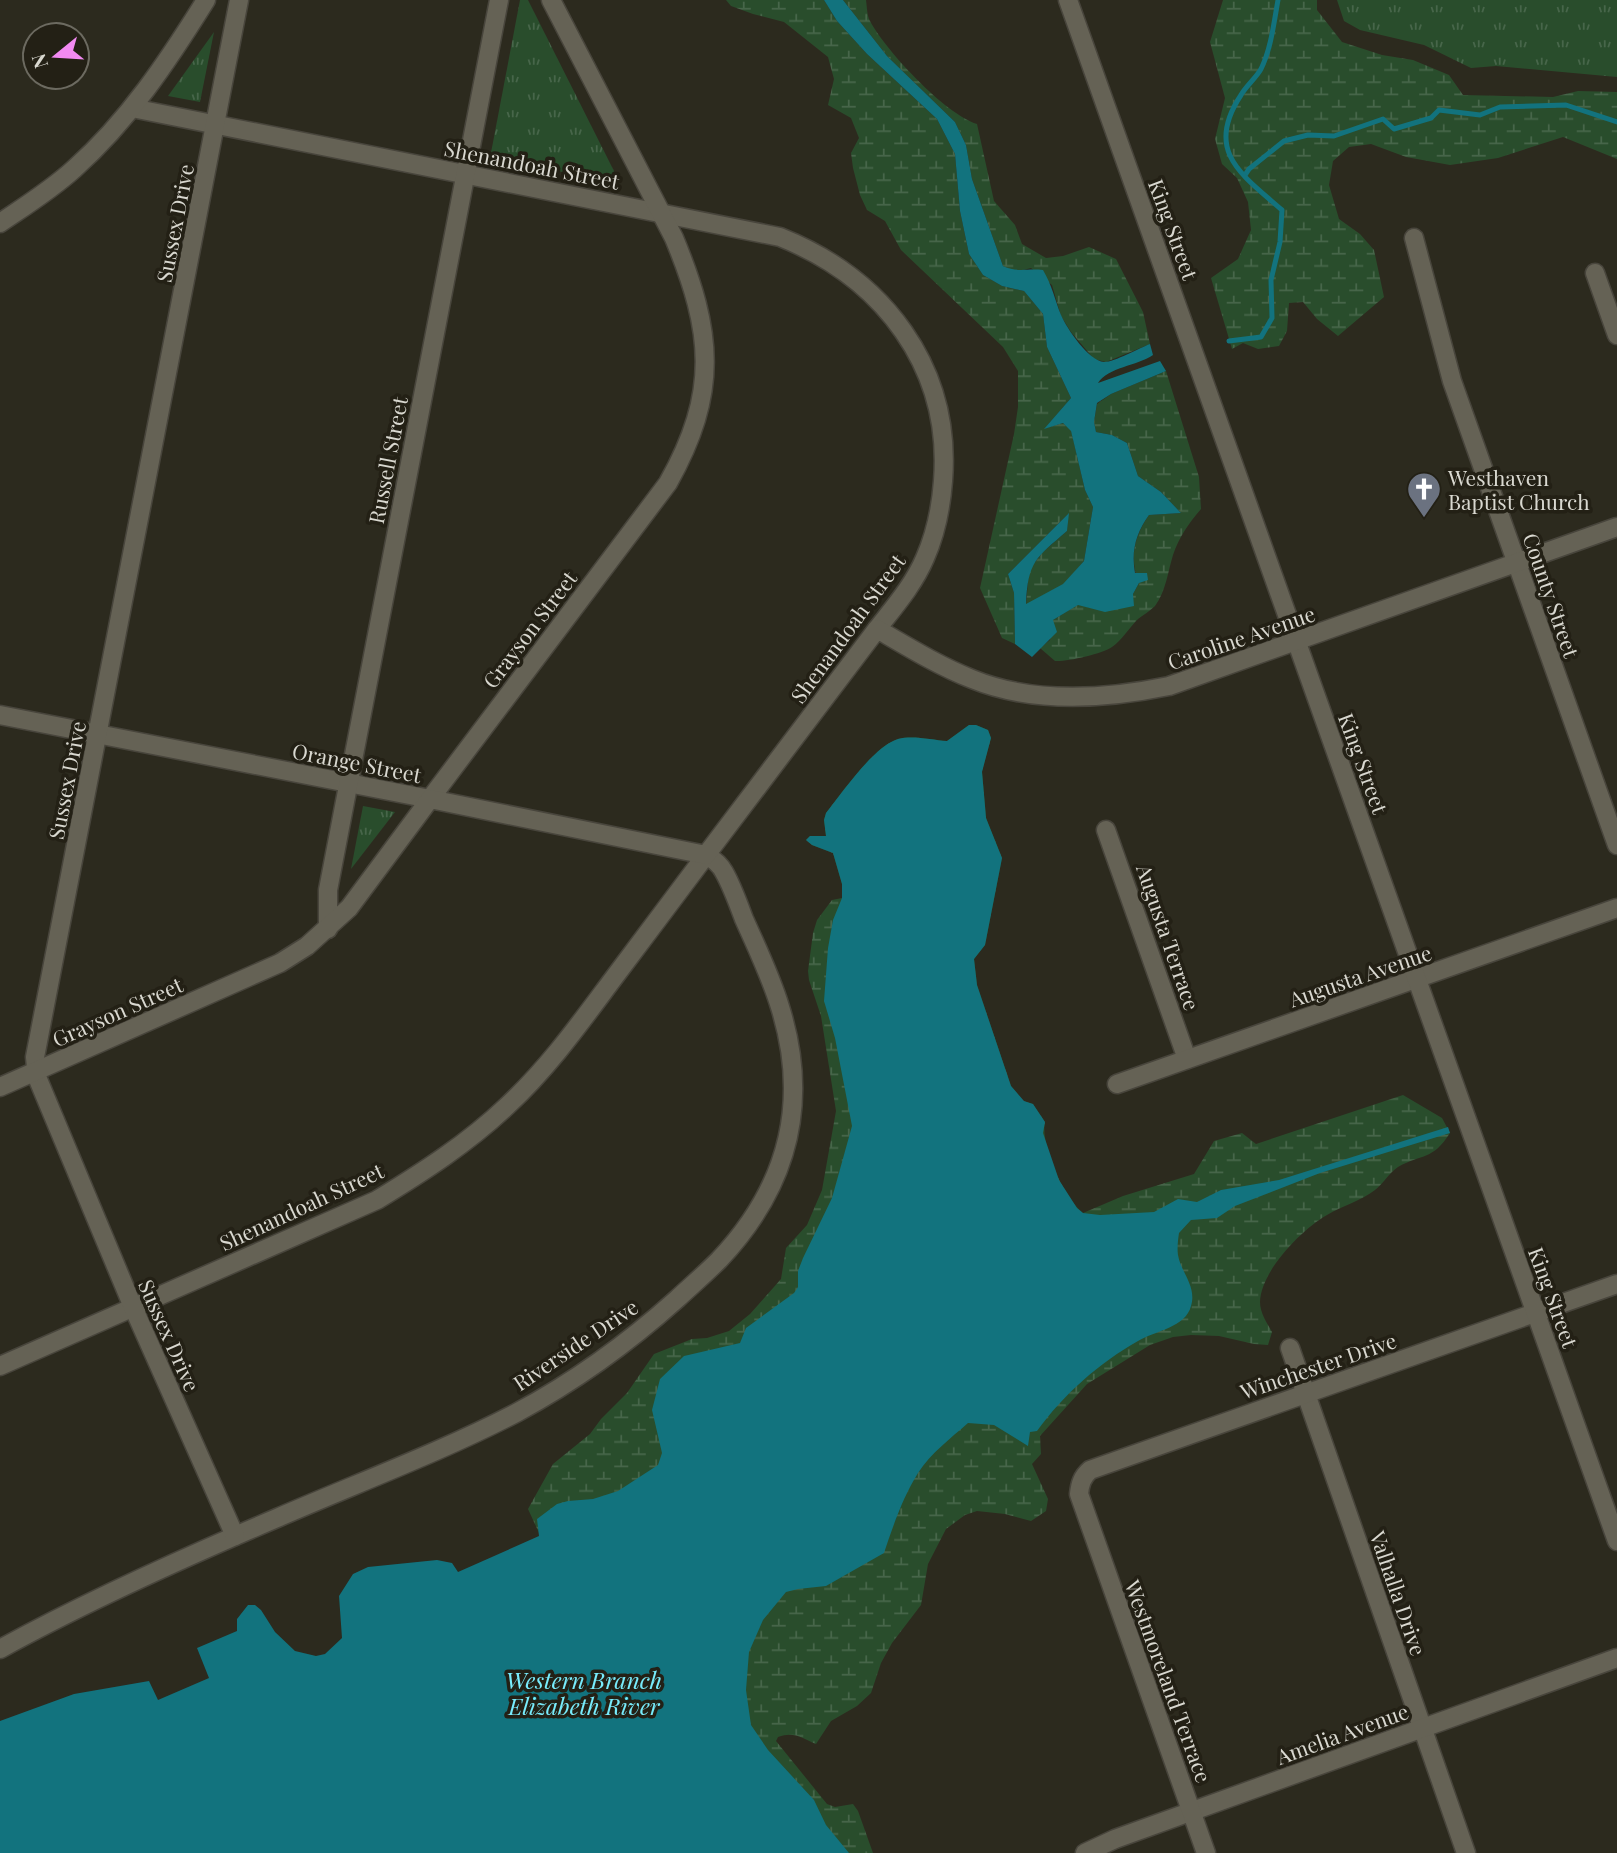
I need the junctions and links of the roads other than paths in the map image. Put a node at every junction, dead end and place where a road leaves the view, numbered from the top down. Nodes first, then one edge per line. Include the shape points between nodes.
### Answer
1 (206, 0) edge
2 (239, 0) edge
3 (499, 0) edge
4 (551, 0) edge
5 (1068, 0) edge
6 (132, 108) junction
7 (216, 125) junction
8 (466, 174) junction
9 (661, 213) junction
10 (0, 223) edge
11 (1414, 238) dead end
12 (1595, 273) dead end
13 (1617, 335) edge
14 (1617, 527) edge
15 (1516, 563) junction
16 (877, 629) junction
17 (1296, 642) junction
18 (0, 715) edge
19 (98, 734) junction
20 (348, 783) junction
21 (430, 799) junction
22 (1106, 830) dead end
23 (1617, 845) edge
24 (706, 855) junction
25 (1617, 908) edge
26 (328, 929) junction
27 (1416, 979) junction
28 (1187, 1059) junction
29 (36, 1072) junction
30 (1117, 1084) dead end
31 (0, 1087) edge
32 (1617, 1284) edge
33 (133, 1307) junction
34 (1536, 1313) junction
35 (1290, 1348) dead end
36 (0, 1366) edge
37 (1305, 1393) junction
38 (1089, 1524) joint
39 (235, 1536) junction
40 (1617, 1541) edge
41 (0, 1649) edge
42 (1617, 1658) edge
43 (1422, 1728) junction
44 (1192, 1812) junction
45 (1085, 1853) edge
46 (1206, 1853) edge
47 (1466, 1853) edge

1 - 6 street
2 - 7 street, Sussex Drive
3 - 8 street, Russell Street
4 - 9 street, Grayson Street
5 - 17 street, King Street
6 - 7 street, Shenandoah Street
6 - 10 street via 73,170
7 - 8 street, Shenandoah Street
7 - 19 street, Sussex Drive
8 - 9 street, Shenandoah Street
8 - 20 street, Russell Street
9 - 16 street, Shenandoah Street via 780,237 818,255 868,291 914,346 928,373 943,432 941,505 924,560
9 - 21 street, Grayson Street via 686,268 705,342 702,400 684,455 668,483
11 - 15 street, County Street via 1452,381
12 - 13 street
14 - 15 street, Caroline Avenue
15 - 17 street, Caroline Avenue
15 - 23 street, County Street
16 - 17 street, Caroline Avenue via 974,680 1061,696 1133,694 1169,686
16 - 24 street, Shenandoah Street
17 - 27 street, King Street
18 - 19 street, Orange Street
19 - 20 street, Orange Street
19 - 29 street, Sussex Drive via 35,1057
20 - 21 street, Orange Street
20 - 26 street, Russell Street via 328,890
21 - 24 street, Orange Street
21 - 26 street, Grayson Street via 349,908
22 - 28 street, Augusta Terrace
24 - 33 street, Shenandoah Street via 578,1028 507,1106 458,1147 377,1199
24 - 39 street, Riverside Drive via 723,870 768,974 793,1061 792,1121 783,1155 741,1234 662,1312 577,1376 515,1413
25 - 27 street, Augusta Avenue
26 - 29 street, Grayson Street via 280,963
27 - 28 street, Augusta Avenue
27 - 34 street, King Street
28 - 30 street, Augusta Avenue
29 - 31 street, Grayson Street
29 - 33 street, Sussex Drive
32 - 34 street, Winchester Drive
33 - 36 street, Shenandoah Street
33 - 39 street, Sussex Drive
34 - 37 street, Winchester Drive
34 - 40 street, King Street
35 - 37 street, Valhalla Drive
37 - 38 street, Winchester Drive via 1090,1470 1080,1483 1079,1494
37 - 43 street, Valhalla Drive
38 - 44 street, Westmoreland Terrace
39 - 41 street, Riverside Drive
42 - 43 street, Amelia Avenue
43 - 44 street, Amelia Avenue
43 - 47 street, Valhalla Drive
44 - 45 street, Amelia Avenue
44 - 46 street, Westmoreland Terrace

